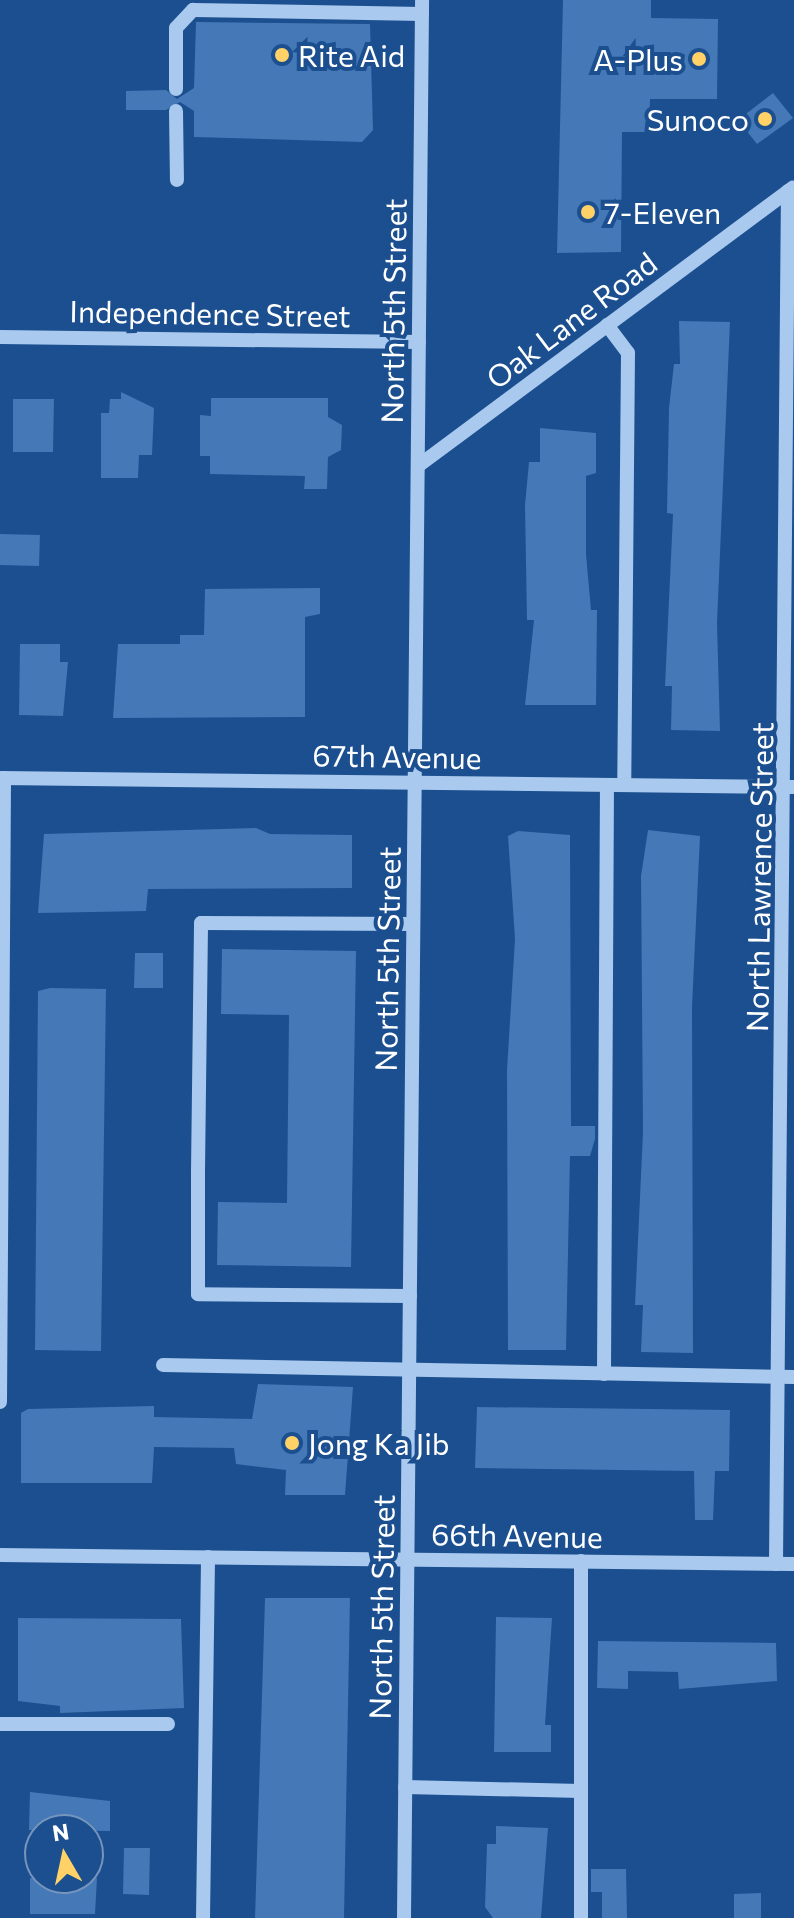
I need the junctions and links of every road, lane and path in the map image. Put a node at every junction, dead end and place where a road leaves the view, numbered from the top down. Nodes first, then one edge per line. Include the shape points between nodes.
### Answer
1 (422, 7) edge
2 (176, 89) dead end
3 (176, 111) dead end
4 (177, 180) dead end
5 (791, 189) edge
6 (791, 310) edge
7 (607, 325) junction
8 (0, 337) edge
9 (419, 342) junction
10 (418, 466) junction
11 (2, 778) edge
12 (415, 783) junction
13 (607, 785) junction
14 (624, 785) junction
15 (790, 786) edge
16 (413, 924) junction
17 (410, 1296) junction
18 (163, 1365) dead end
19 (409, 1371) junction
20 (604, 1374) junction
21 (778, 1377) junction
22 (794, 1377) edge
23 (0, 1402) edge
24 (0, 1555) edge
25 (208, 1557) junction
26 (407, 1559) junction
27 (581, 1561) junction
28 (776, 1564) junction
29 (794, 1564) edge
30 (0, 1724) edge
31 (168, 1724) dead end
32 (405, 1787) junction
33 (581, 1791) junction
34 (203, 1918) edge
35 (404, 1918) edge
36 (581, 1918) edge

1 - 2 street via 193,10 176,28
1 - 9 street, North 5th Street
3 - 4 street
5 - 6 street, North Lawrence Street
5 - 7 street, Oak Lane Road
6 - 15 street, North Lawrence Street
7 - 10 street, Oak Lane Road
7 - 14 street via 628,353
8 - 9 street, Independence Street
9 - 10 street, North 5th Street
10 - 12 street, North 5th Street
11 - 12 street, 67th Avenue
11 - 23 street
12 - 13 street, 67th Avenue
12 - 16 street, North 5th Street
13 - 14 street, 67th Avenue
13 - 20 street
14 - 15 street, 67th Avenue
15 - 21 street, North Lawrence Street
16 - 17 street, North 5th Street
16 - 17 street via 201,923 198,1171 198,1294
17 - 19 street, North 5th Street
18 - 19 street
19 - 20 street
19 - 26 street, North 5th Street
20 - 21 street
21 - 22 street
21 - 28 street, North Lawrence Street
24 - 25 street, 66th Avenue
25 - 26 street, 66th Avenue
25 - 34 street
26 - 27 street, 66th Avenue
26 - 32 street, North 5th Street
27 - 28 street, 66th Avenue
27 - 33 street
28 - 29 street, 66th Avenue
30 - 31 street
32 - 33 street
32 - 35 street, North 5th Street
33 - 36 street

